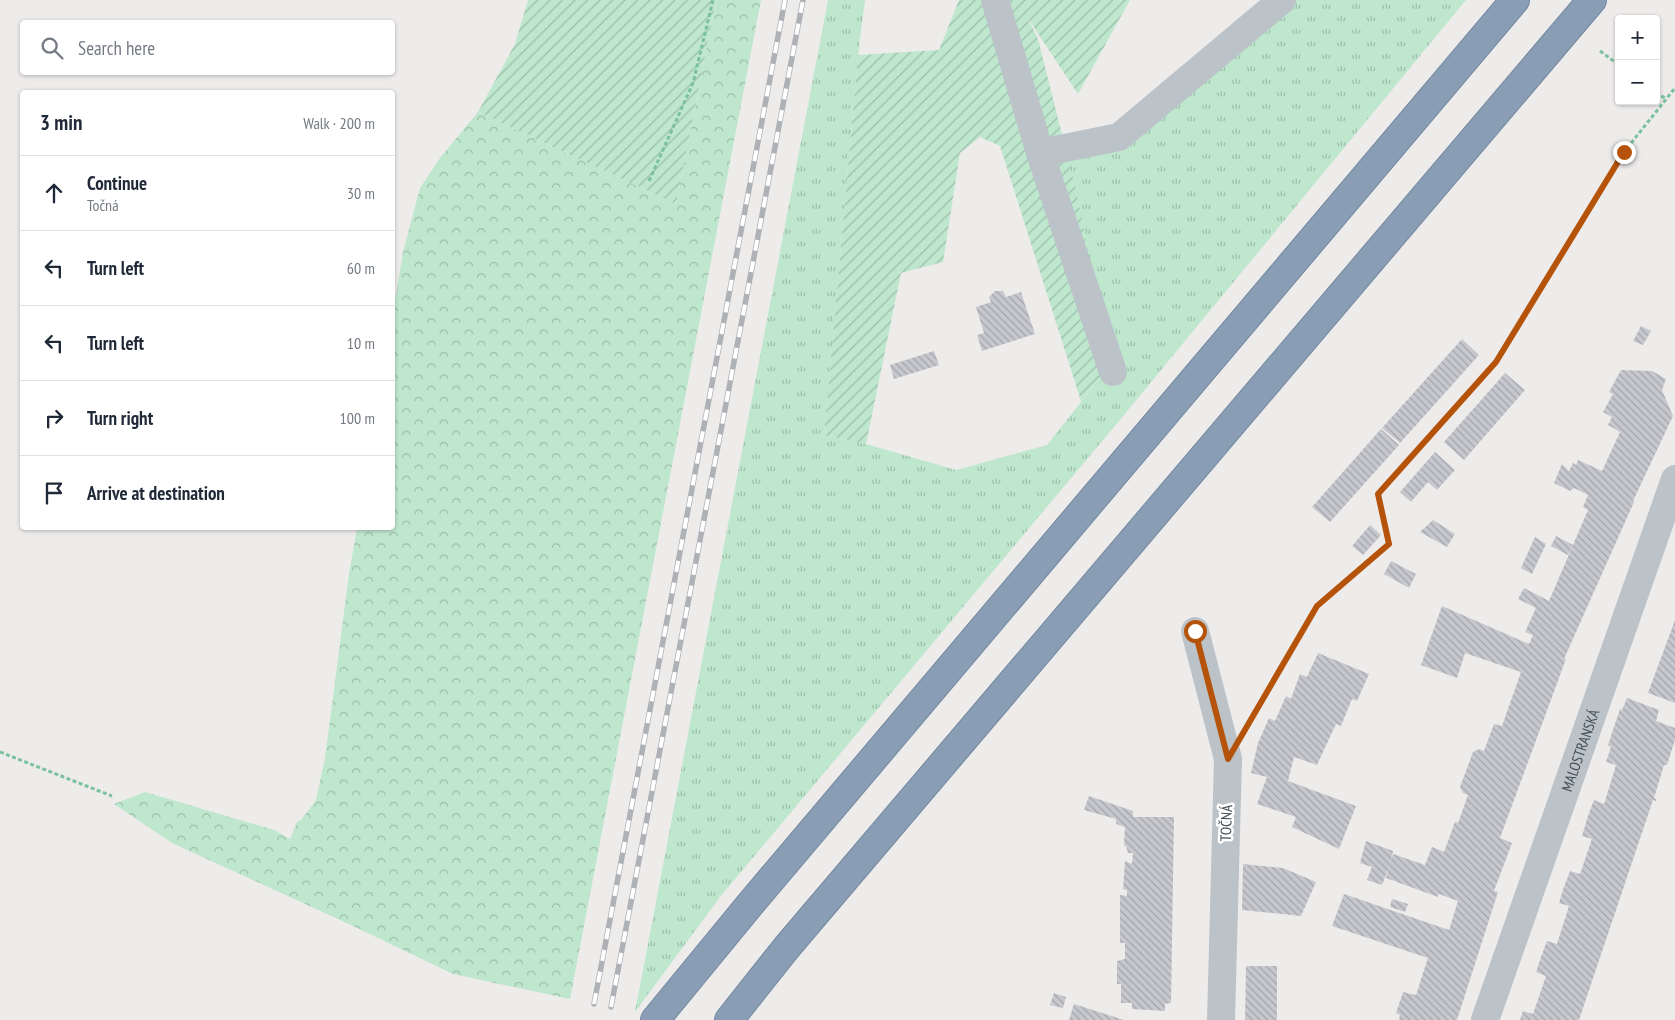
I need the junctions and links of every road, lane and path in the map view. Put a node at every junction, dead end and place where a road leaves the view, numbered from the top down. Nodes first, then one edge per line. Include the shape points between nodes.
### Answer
1 (713, 0) edge
2 (995, 0) edge
3 (1282, 0) edge
4 (1515, 0) edge
5 (1592, 0) edge
6 (1600, 52) dead end
7 (1615, 62) edge
8 (1675, 88) edge
9 (1660, 95) edge
10 (1666, 100) junction
11 (1040, 152) junction
12 (650, 181) dead end
13 (1113, 372) dead end
14 (1675, 479) edge
15 (1195, 631) dead end
16 (0, 752) edge
17 (1228, 759) junction
18 (112, 796) dead end
19 (655, 1020) edge
20 (729, 1020) edge
21 (1221, 1020) edge
22 (1485, 1020) edge

1 - 12 path via 693,82
2 - 11 street
3 - 11 street via 1119,137
4 - 19 highway
5 - 20 highway via 806,924
6 - 7 path
8 - 10 path
9 - 10 path
10 - 17 path via 1624,152 1496,362 1378,494 1389,544 1317,606
11 - 13 street
14 - 22 street, MALOSTRANSKÁ
15 - 17 street, TOČNÁ
16 - 18 path
17 - 21 street, TOČNÁ

